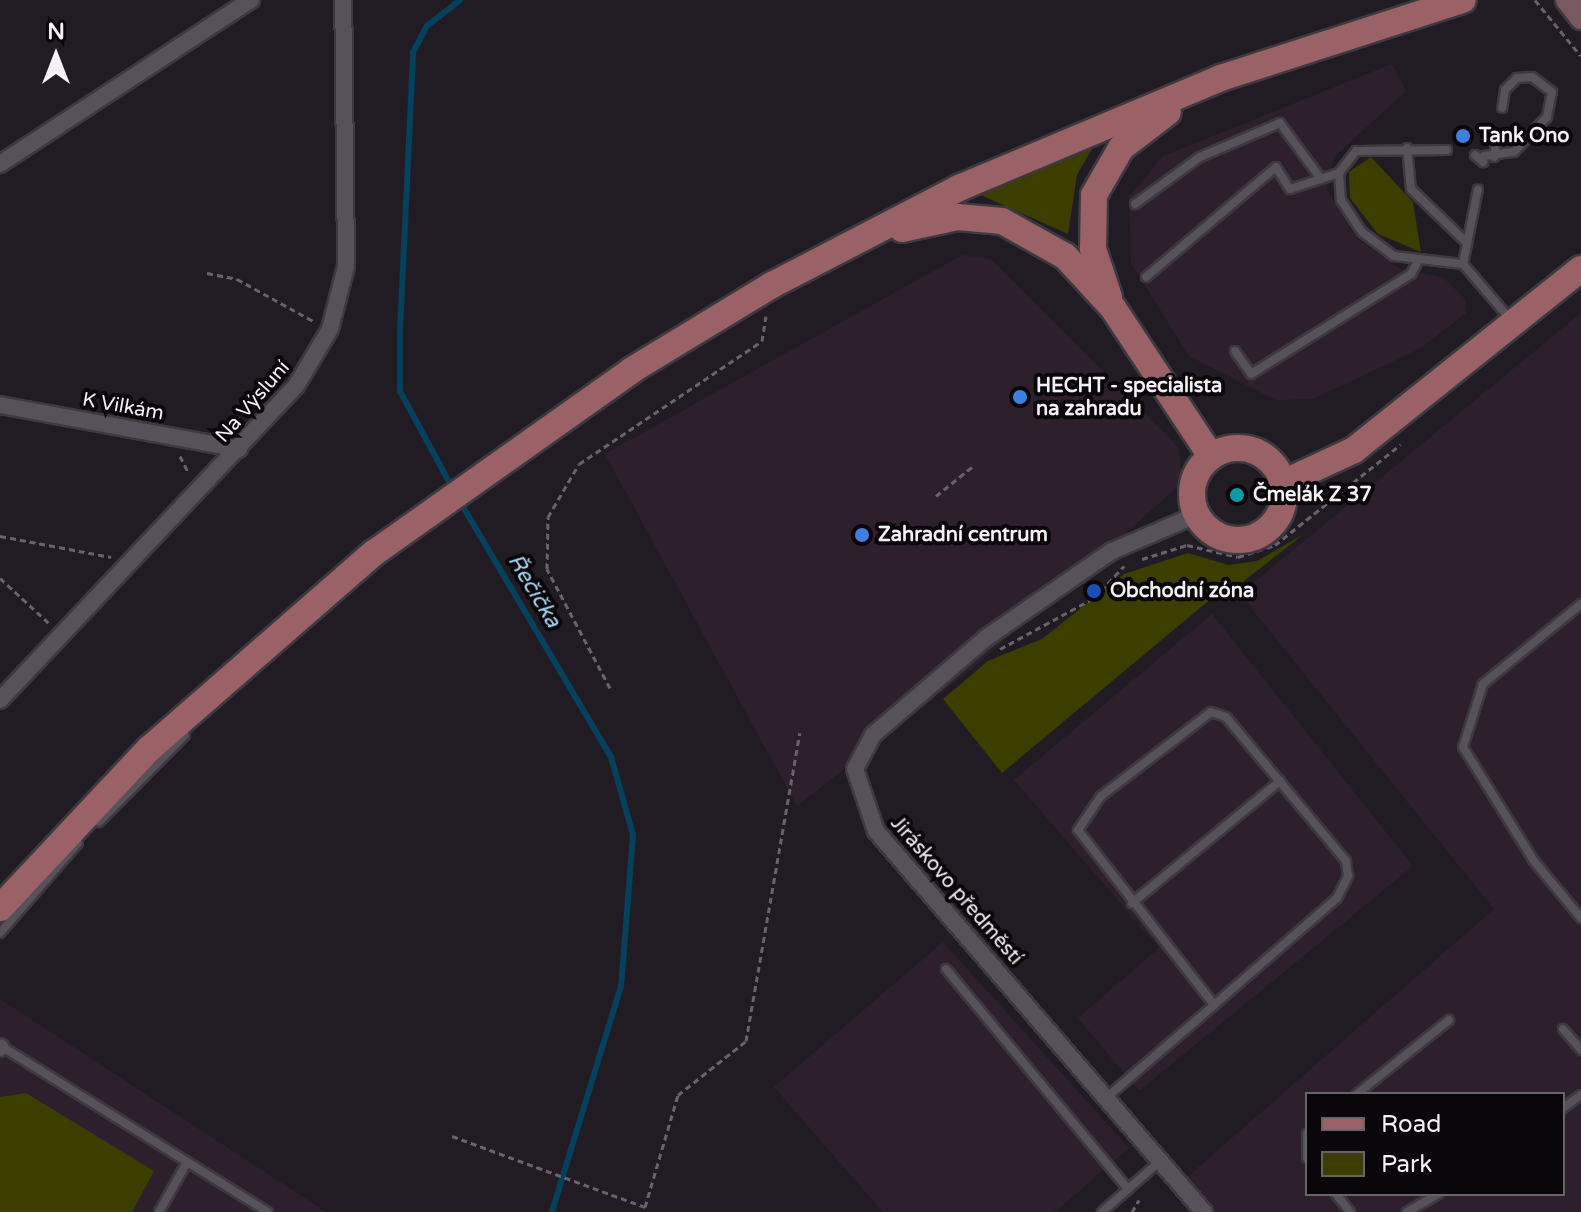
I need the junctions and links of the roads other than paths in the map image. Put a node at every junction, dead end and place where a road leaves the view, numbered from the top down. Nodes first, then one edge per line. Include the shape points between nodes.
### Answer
1 (251, 0) edge
2 (343, 0) edge
3 (1463, 0) edge
4 (1567, 0) edge
5 (1581, 18) edge
6 (1221, 78) junction
7 (1502, 108) dead end
8 (1496, 143) dead end
9 (1407, 148) junction
10 (1447, 150) dead end
11 (0, 164) edge
12 (1339, 173) junction
13 (1321, 179) junction
14 (1478, 189) dead end
15 (1135, 204) dead end
16 (1467, 243) junction
17 (838, 250) junction
18 (1417, 263) junction
19 (1463, 264) junction
20 (1581, 269) edge
21 (1146, 277) dead end
22 (1113, 308) junction
23 (1514, 323) junction
24 (1235, 351) dead end
25 (0, 405) edge
26 (239, 449) junction
27 (1211, 456) junction
28 (1283, 483) junction
29 (1196, 515) junction
30 (374, 553) junction
31 (1581, 604) edge
32 (0, 700) edge
33 (1280, 781) junction
34 (1132, 903) junction
35 (0, 908) edge
36 (1581, 918) edge
37 (0, 933) edge
38 (946, 969) dead end
39 (1214, 1005) junction
40 (1449, 1020) dead end
41 (1563, 1029) dead end
42 (0, 1047) edge
43 (1581, 1050) edge
44 (1359, 1092) edge
45 (1106, 1098) junction
46 (1160, 1161) junction
47 (186, 1164) junction
48 (1128, 1189) junction
49 (1338, 1196) edge
50 (1435, 1196) edge
51 (159, 1212) edge
52 (268, 1212) edge
53 (1102, 1212) edge
54 (1204, 1212) edge
55 (1350, 1212) edge
56 (1407, 1212) edge

1 - 11 street
2 - 26 street, Na Výsluní via 346,266 296,386
3 - 6 main road
4 - 5 main road
6 - 17 main road via 959,188
6 - 22 main road via 1136,132 1098,180 1090,229
7 - 8 lane via 1505,90 1517,78 1532,77 1552,92 1535,132 1514,152 1484,158
9 - 10 lane
9 - 12 lane via 1356,151
9 - 16 lane via 1411,189
12 - 13 lane
12 - 18 lane via 1341,200 1362,232
13 - 15 lane via 1280,123 1200,157
13 - 21 lane via 1290,189 1276,167
14 - 16 lane
16 - 19 lane
17 - 22 main road via 932,220 1002,221 1065,256
17 - 30 main road via 772,285 437,505
18 - 19 lane
18 - 24 lane via 1411,274 1251,374
19 - 23 lane
20 - 23 main road
22 - 27 main road
23 - 28 main road via 1354,450
25 - 26 street, K Vilkám
26 - 32 street, Na Výsluní
27 - 28 main road via 1229,448 1257,451
27 - 29 main road via 1192,487
28 - 29 main road via 1272,525 1247,539 1217,536
29 - 45 street, Jiráskovo předměstí via 1112,551 986,638 873,735 855,769 876,831
30 - 35 main road via 149,749
30 - 37 lane via 114,806
31 - 36 lane via 1483,684 1463,747 1534,861
33 - 34 lane
33 - 34 lane via 1226,717 1211,712 1101,796 1078,830
33 - 39 lane via 1346,861 1348,876 1337,898
34 - 39 lane
38 - 48 lane
39 - 45 lane
40 - 44 lane
41 - 43 lane
42 - 47 lane
45 - 46 street, Jiráskovo předměstí
46 - 48 lane
46 - 54 street, Jiráskovo předměstí
47 - 51 lane
47 - 52 lane
48 - 53 lane
49 - 55 lane
50 - 56 lane

